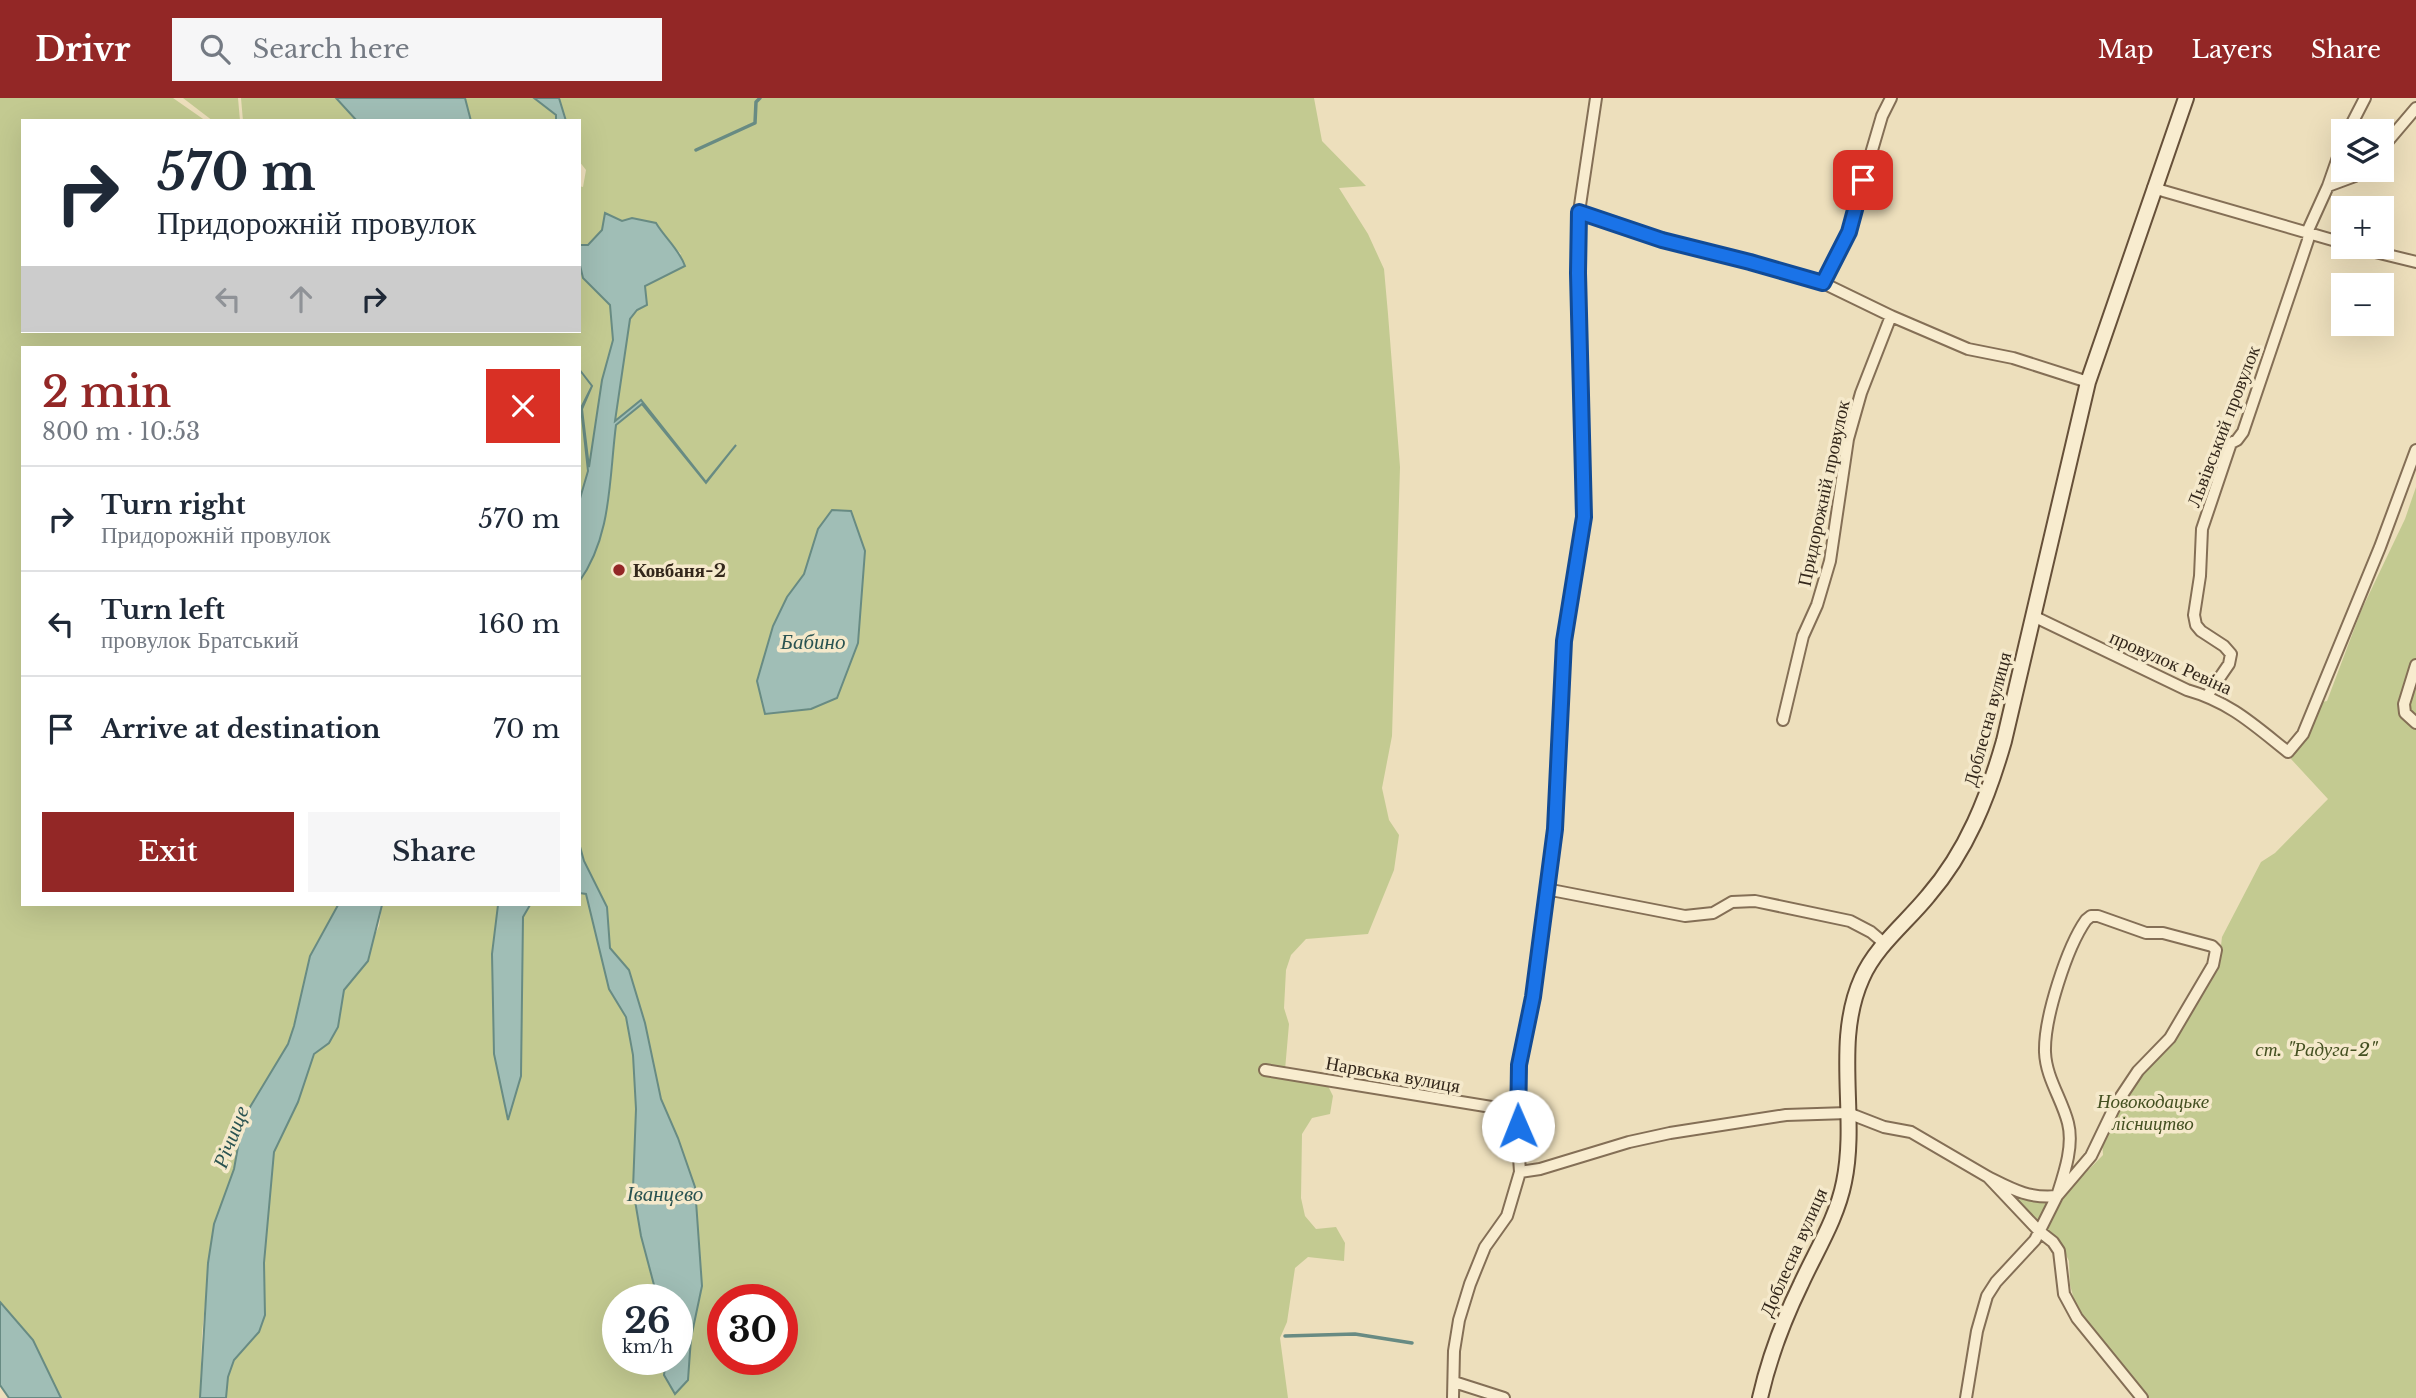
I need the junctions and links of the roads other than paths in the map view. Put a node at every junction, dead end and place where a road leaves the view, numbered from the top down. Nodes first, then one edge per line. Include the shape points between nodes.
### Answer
1 (1596, 98) edge
2 (1891, 98) edge
3 (2186, 98) edge
4 (2365, 98) edge
5 (2416, 108) edge
6 (2354, 119) edge
7 (2394, 134) edge
8 (2331, 177) edge
9 (2339, 182) edge
10 (2328, 186) junction
11 (2154, 188) junction
12 (1579, 212) junction
13 (2309, 233) junction
14 (2331, 239) edge
15 (2394, 256) edge
16 (2416, 262) edge
17 (1823, 283) junction
18 (1891, 316) junction
19 (2088, 382) junction
20 (2416, 450) edge
21 (2033, 616) junction
22 (2416, 665) edge
23 (2207, 696) junction
24 (1783, 720) dead end
25 (2416, 723) edge
26 (1546, 889) junction
27 (1884, 943) junction
28 (1265, 1069) dead end
29 (1516, 1111) junction
30 (1848, 1113) junction
31 (1520, 1172) junction
32 (1987, 1177) junction
33 (2057, 1196) junction
34 (2039, 1231) junction
35 (1454, 1382) junction
36 (1453, 1398) edge
37 (1504, 1398) edge
38 (1759, 1398) edge
39 (1966, 1398) edge
40 (2142, 1398) edge

1 - 12 street
2 - 17 street via 1849,232
3 - 11 street, Доблесна вулиця
4 - 6 street
5 - 7 street
8 - 10 street, Львівський провулок
9 - 10 street
10 - 13 street, Львівський провулок
11 - 13 street
11 - 19 street, Доблесна вулиця
12 - 17 street via 1662,240
12 - 26 street via 1584,517 1564,641 1555,829
13 - 14 street
13 - 23 street, Львівський провулок via 2243,432 2231,443 2202,529 2196,625 2231,654
15 - 16 street
17 - 18 street
18 - 19 street via 1968,349
18 - 24 street, Придорожній провулок via 1848,439 1830,561 1804,636
19 - 21 street, Доблесна вулиця
20 - 23 street, провулок Ревіна via 2303,734 2288,752 2230,707
21 - 23 street, провулок Ревіна
21 - 27 street, Доблесна вулиця via 1992,786 1974,826 1930,895
22 - 25 street via 2404,705 2405,713
26 - 27 street via 1685,916 1713,913 1732,902 1755,901 1850,921
26 - 29 street
27 - 30 street, Доблесна вулиця via 1853,1003
28 - 29 street, Нарвська вулиця
29 - 31 street
30 - 31 street via 1786,1115 1670,1133
30 - 32 street via 1911,1132
30 - 38 street, Доблесна вулиця via 1844,1184 1773,1346
31 - 35 street via 1507,1216 1485,1247 1470,1284 1459,1320
32 - 33 street via 2039,1198
32 - 34 street
33 - 33 street via 2091,1156 2138,1071 2185,1015 2213,965 2213,946 2146,933 2098,916 2091,916 2083,925 2056,992 2045,1052 2070,1136
33 - 34 street
34 - 39 street via 1987,1297
34 - 40 street via 2059,1251 2064,1294 2077,1318
35 - 36 street
35 - 37 street

